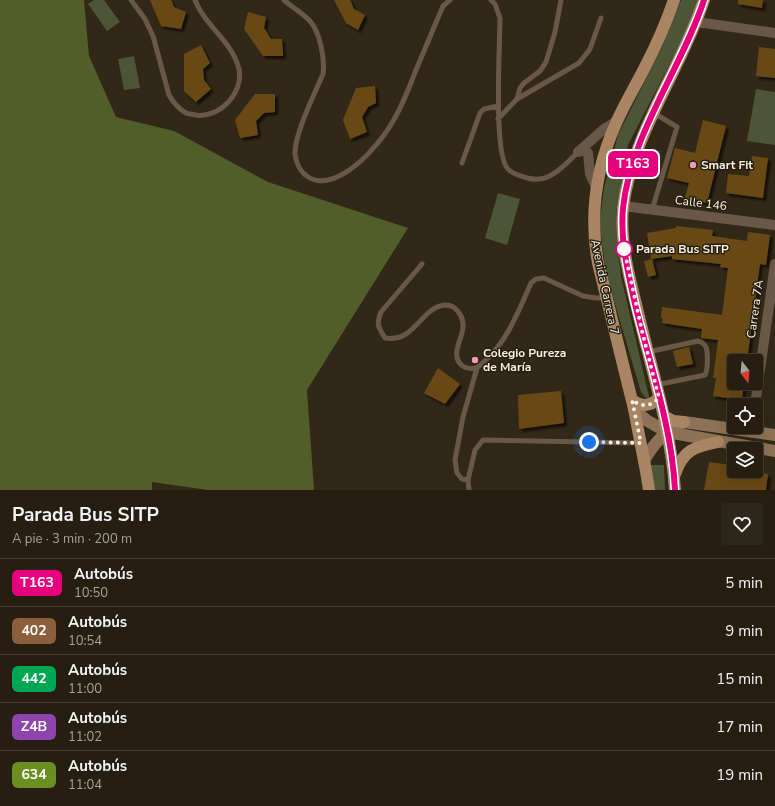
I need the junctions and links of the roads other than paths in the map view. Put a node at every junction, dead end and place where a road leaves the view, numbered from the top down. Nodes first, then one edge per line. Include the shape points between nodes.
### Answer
1 (131, 0) edge
2 (195, 0) edge
3 (284, 0) edge
4 (450, 0) edge
5 (491, 0) edge
6 (561, 0) edge
7 (704, 0) edge
8 (672, 2) edge
9 (601, 18) dead end
10 (697, 22) junction
11 (775, 33) edge
12 (517, 99) junction
13 (498, 106) junction
14 (654, 112) junction
15 (498, 119) junction
16 (617, 121) junction
17 (578, 152) junction
18 (462, 163) dead end
19 (596, 187) junction
20 (623, 206) junction
21 (652, 210) junction
22 (775, 225) edge
23 (422, 264) dead end
24 (775, 264) edge
25 (773, 292) edge
26 (606, 298) junction
27 (647, 353) junction
28 (477, 368) junction
29 (656, 385) junction
30 (659, 398) junction
31 (756, 398) edge
32 (633, 405) junction
33 (664, 416) junction
34 (684, 422) junction
35 (727, 426) edge
36 (668, 432) junction
37 (763, 432) edge
38 (775, 435) edge
39 (718, 442) junction
40 (641, 443) junction
41 (775, 451) edge
42 (644, 461) junction
43 (674, 475) junction
44 (468, 480) junction
45 (469, 490) edge
46 (649, 490) edge
47 (675, 490) edge

1 - 2 lane via 145,19 153,36 169,95 186,113 202,116 224,107 238,84 239,71 235,57 203,16
3 - 4 lane via 309,20 325,63 297,138 295,153 297,164 304,174 314,180 327,181 343,175 362,161 390,126 403,103 443,6
5 - 13 lane via 500,18
6 - 12 lane via 546,62 540,71 520,88
7 - 10 main road
8 - 16 main road, Avenida Carrera 7 via 646,65
9 - 12 lane via 590,49 578,64
10 - 11 street
10 - 14 main road
12 - 15 lane
13 - 15 lane
13 - 18 lane via 484,109 480,113
14 - 20 main road via 634,160
14 - 21 lane via 677,127
15 - 17 lane via 501,158 507,169 520,176 545,178 554,174
16 - 17 street
16 - 19 main road, Avenida Carrera 7
17 - 19 street via 584,150 588,153 590,174
19 - 26 main road, Avenida Carrera 7 via 594,237
20 - 21 street, Calle 146
20 - 27 main road via 624,251
21 - 22 street, Calle 146
23 - 28 lane via 381,312 377,321 380,330 385,338 397,338 415,328 432,310 441,306 451,306 462,318 463,327 457,344 460,363 470,369
24 - 25 street, Carrera 7A
25 - 31 street, Carrera 7A
26 - 28 lane via 583,296 544,278 536,279 531,283 510,329 489,357
26 - 32 main road, Avenida Carrera 7
27 - 29 main road
27 - 29 lane via 698,340 706,347 708,369 705,375
28 - 44 lane via 454,460 457,473 462,479
29 - 30 main road
30 - 32 main road via 650,405
30 - 33 main road
32 - 36 main road via 646,420
32 - 40 main road, Avenida Carrera 7
33 - 34 main road via 673,422
33 - 36 main road
34 - 35 main road
34 - 36 main road
36 - 39 main road
36 - 42 main road via 655,444
36 - 43 main road
37 - 38 main road
39 - 41 main road
39 - 43 main road via 698,446 687,452
40 - 42 main road, Avenida Carrera 7
40 - 44 lane via 483,440 475,450
42 - 46 main road, Avenida Carrera 7
43 - 47 main road
44 - 45 lane

